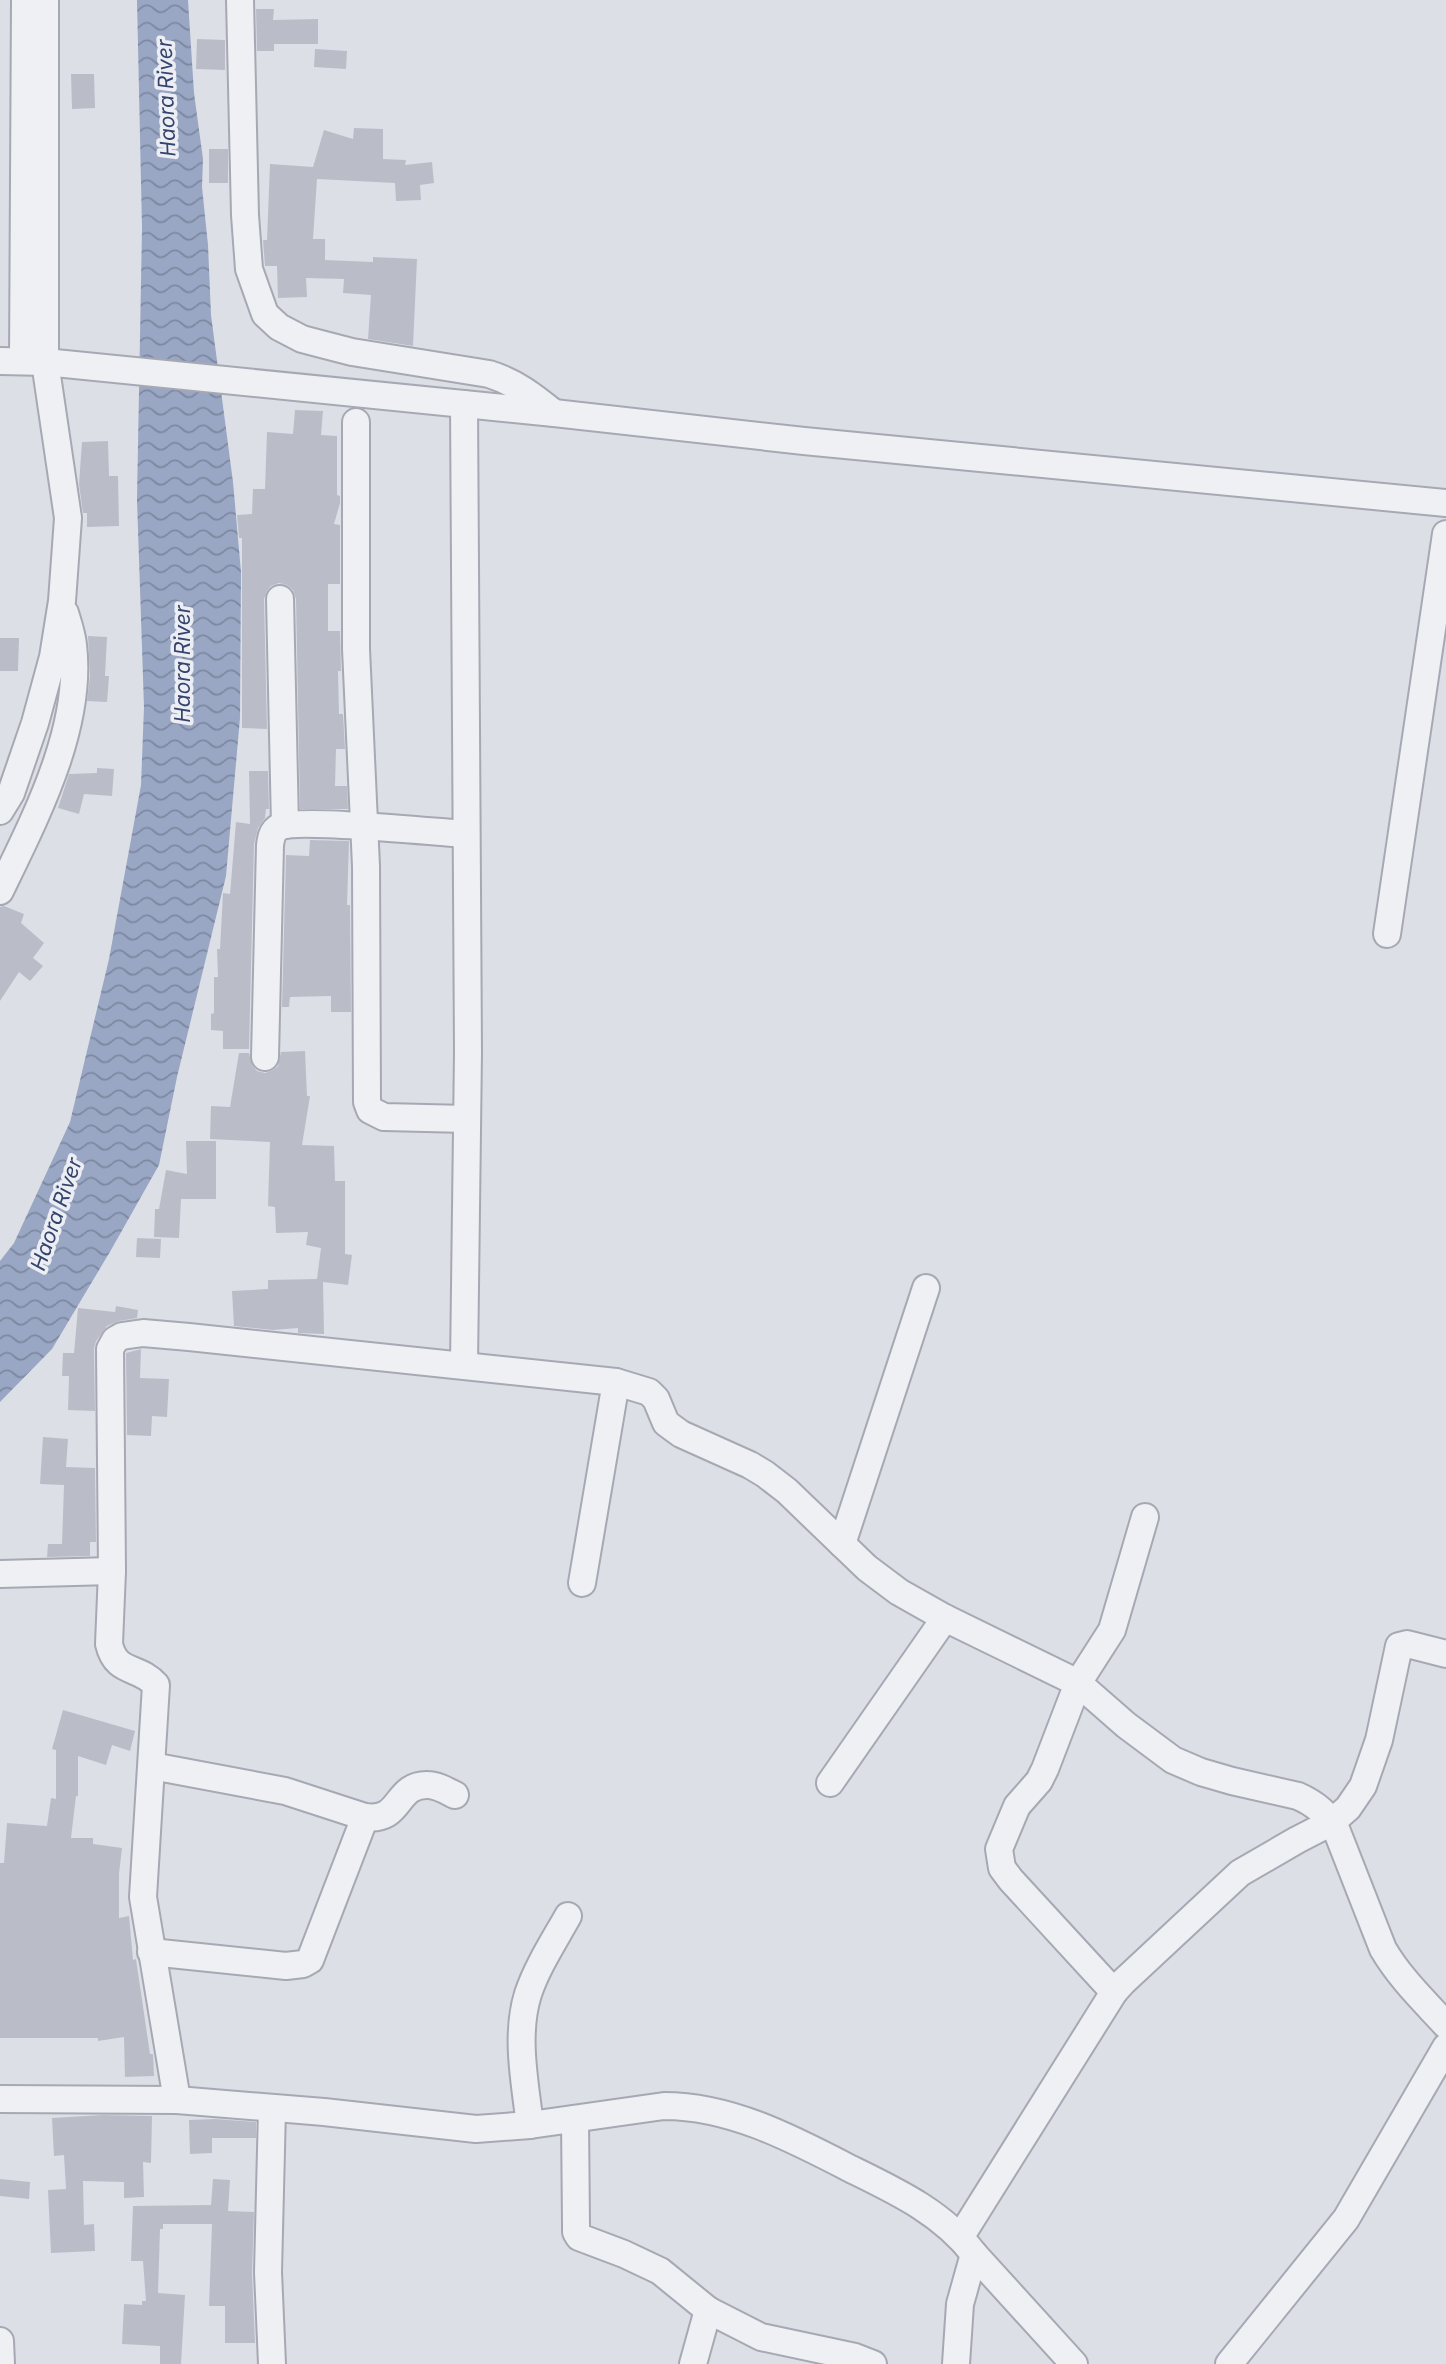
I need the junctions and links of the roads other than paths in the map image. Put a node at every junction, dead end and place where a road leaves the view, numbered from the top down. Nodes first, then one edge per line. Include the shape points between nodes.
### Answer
1 (25, 0) edge
2 (44, 0) edge
3 (240, 0) edge
4 (23, 361) edge
5 (464, 404) junction
6 (554, 413) junction
7 (356, 422) dead end
8 (1446, 503) edge
9 (1446, 534) edge
10 (280, 599) dead end
11 (62, 601) junction
12 (0, 810) edge
13 (285, 825) junction
14 (364, 828) junction
15 (465, 834) junction
16 (0, 891) edge
17 (1387, 934) dead end
18 (265, 1057) dead end
19 (467, 1119) junction
20 (926, 1288) dead end
21 (464, 1365) junction
22 (616, 1382) junction
23 (1145, 1517) dead end
24 (842, 1544) junction
25 (113, 1572) junction
26 (0, 1574) edge
27 (582, 1583) dead end
28 (944, 1618) junction
29 (1446, 1654) edge
30 (1079, 1683) junction
31 (152, 1766) junction
32 (830, 1783) dead end
33 (455, 1795) dead end
34 (365, 1817) junction
35 (1332, 1822) junction
36 (568, 1916) dead end
37 (151, 1952) junction
38 (1114, 1992) junction
39 (1446, 2025) edge
40 (1446, 2048) edge
41 (0, 2099) edge
42 (177, 2100) junction
43 (272, 2109) junction
44 (575, 2119) junction
45 (530, 2125) junction
46 (967, 2245) junction
47 (708, 2310) junction
48 (0, 2341) edge
49 (1, 2364) edge
50 (272, 2364) edge
51 (693, 2364) edge
52 (873, 2364) edge
53 (956, 2364) edge
54 (1074, 2364) edge
55 (1229, 2364) edge

1 - 4 street
2 - 4 street
3 - 6 street via 249,269 265,314 302,339 508,380
4 - 5 street
4 - 11 street via 68,518
5 - 6 street
5 - 15 street
6 - 8 street
7 - 14 street via 356,649
9 - 17 street
10 - 13 street
11 - 12 street via 35,723 11,793
11 - 16 street via 73,645 66,733 48,787
13 - 14 street
13 - 18 street via 276,828 270,845
14 - 15 street
14 - 19 street via 367,1102 370,1110 384,1117
15 - 19 street
19 - 21 street
20 - 24 street
21 - 22 street
21 - 25 street via 143,1333 115,1340 110,1349
22 - 24 street via 649,1392 666,1423 681,1434 765,1474
22 - 27 street
23 - 30 street via 1112,1630
24 - 28 street via 885,1583
25 - 26 street
25 - 31 street via 112,1656 117,1664 150,1677 156,1685
28 - 30 street
28 - 32 street
29 - 35 street via 1399,1646 1379,1740 1363,1786
30 - 35 street via 1173,1760 1201,1772 1298,1796
30 - 38 street via 1045,1769 1017,1806 999,1849 999,1861 1011,1880
31 - 34 street via 285,1791
31 - 37 street via 142,1879
33 - 34 street via 434,1786 419,1786 388,1814 379,1819
34 - 37 street via 310,1960 286,1966
35 - 38 street via 1240,1873
35 - 39 street via 1383,1949 1404,1982
36 - 45 street via 528,1996 522,2043
37 - 42 street
38 - 46 street
40 - 55 street via 1346,2219
41 - 42 street
42 - 43 street
43 - 45 street via 476,2129
43 - 50 street via 268,2272
44 - 45 street
44 - 46 street via 679,2106 743,2120 898,2192 931,2212
44 - 47 street via 576,2232 584,2240 660,2271
46 - 53 street
46 - 54 street
47 - 51 street
47 - 52 street via 761,2337
48 - 49 street

